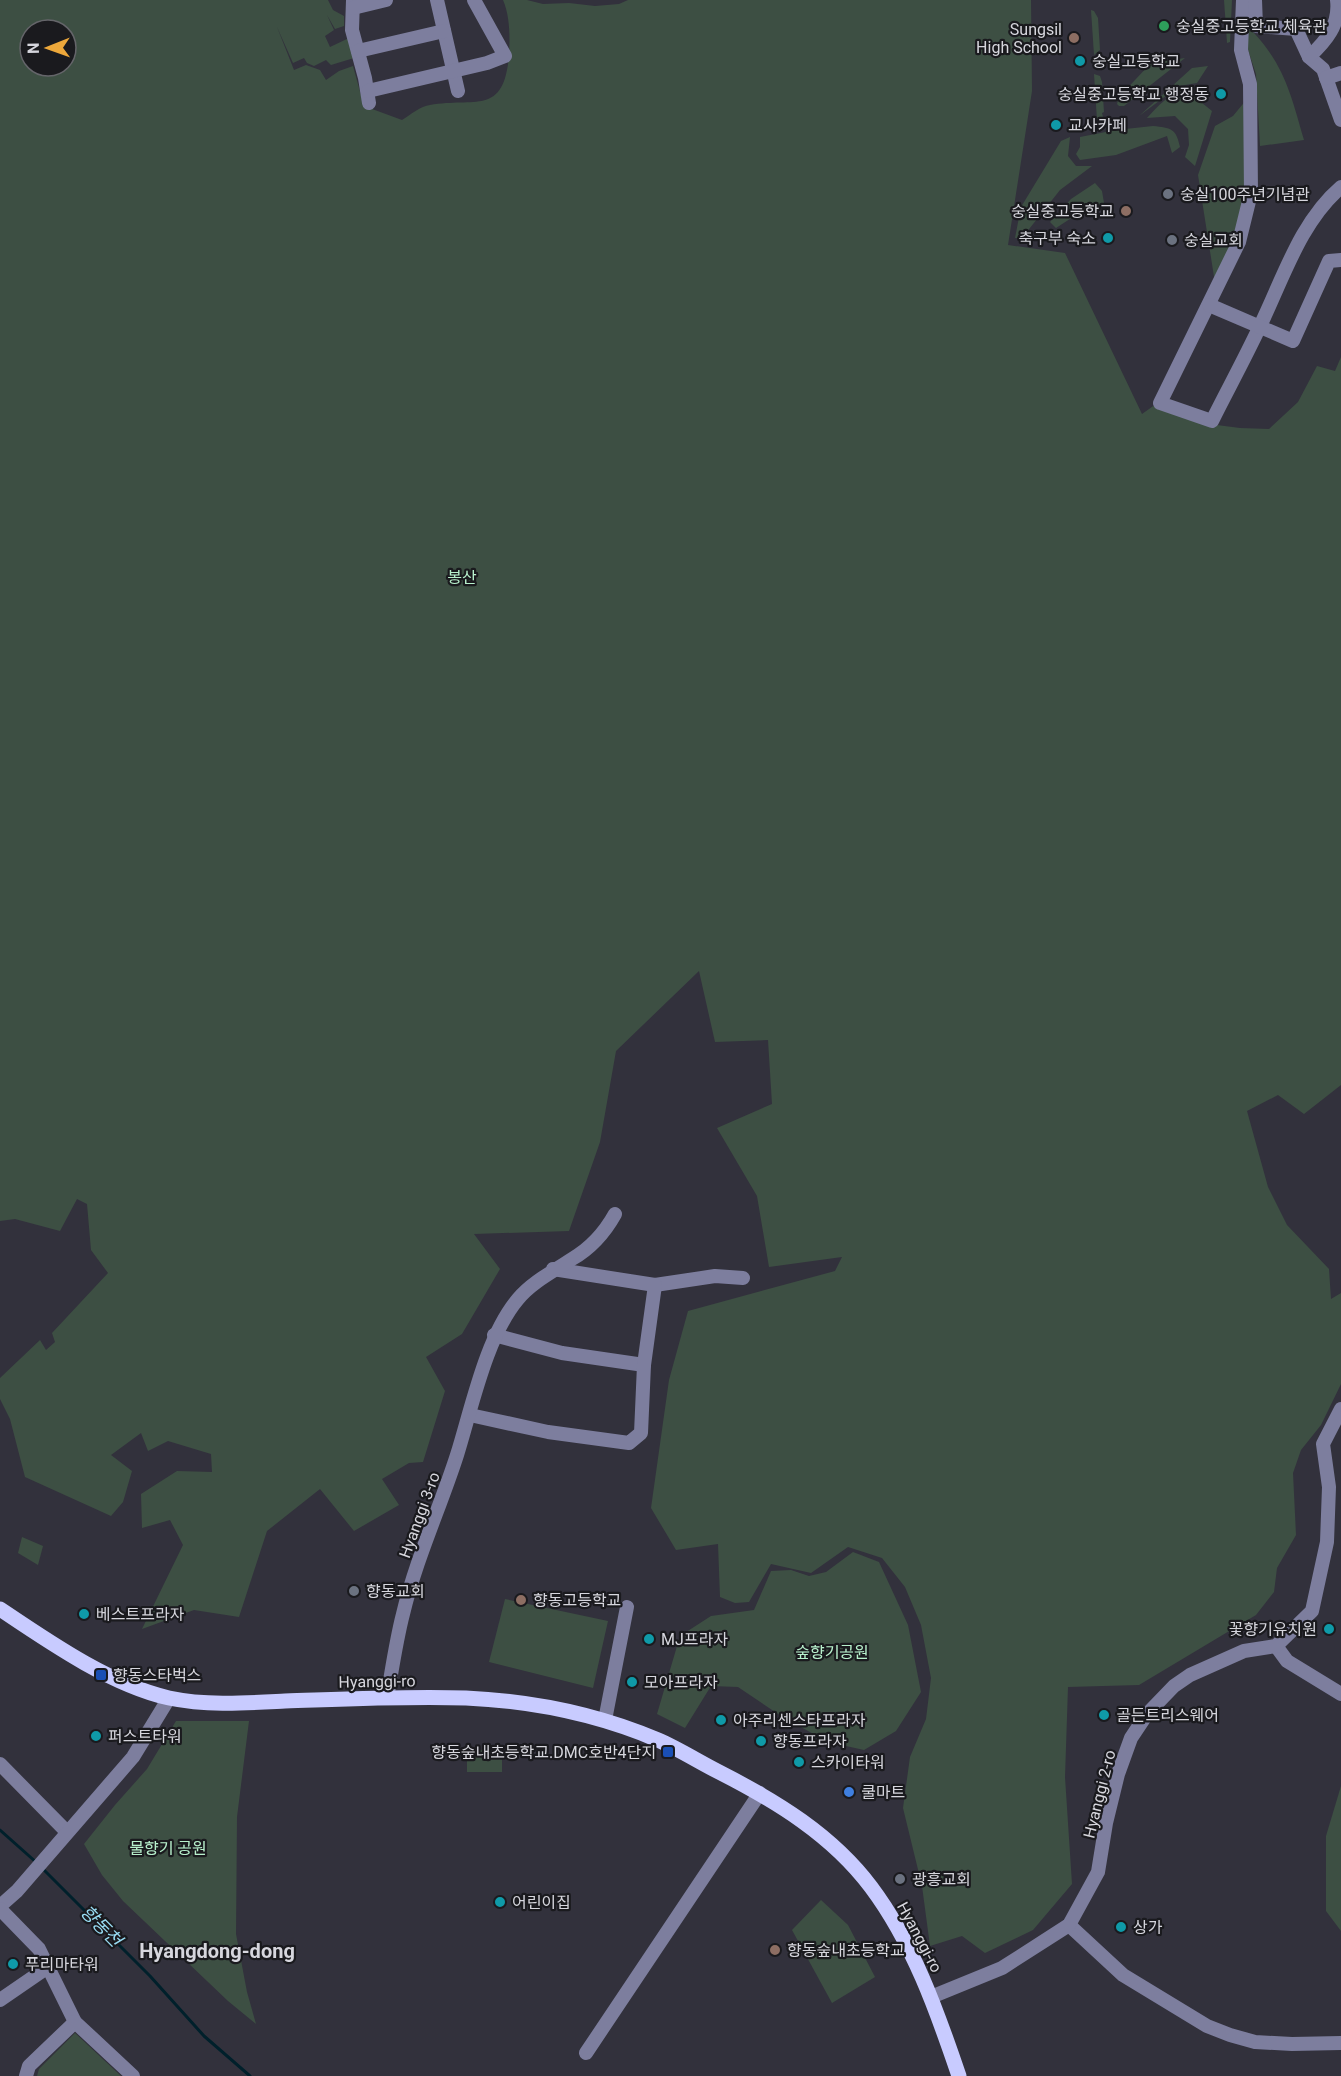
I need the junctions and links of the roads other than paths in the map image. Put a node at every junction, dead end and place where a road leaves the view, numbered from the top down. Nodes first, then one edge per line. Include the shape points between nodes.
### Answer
1 (386, 0) edge
2 (436, 0) edge
3 (474, 0) edge
4 (1243, 0) edge
5 (1255, 0) edge
6 (1337, 0) edge
7 (352, 4) edge
8 (444, 31) junction
9 (358, 51) junction
10 (1309, 57) junction
11 (454, 70) junction
12 (1341, 73) edge
13 (1326, 78) junction
14 (458, 91) dead end
15 (1341, 120) edge
16 (1341, 187) edge
17 (1341, 260) edge
18 (1209, 305) junction
19 (1260, 327) junction
20 (615, 1214) dead end
21 (553, 1269) junction
22 (743, 1278) dead end
23 (655, 1285) junction
24 (495, 1335) junction
25 (644, 1365) junction
26 (1341, 1409) edge
27 (470, 1415) junction
28 (627, 1607) dead end
29 (0, 1609) edge
30 (1276, 1646) junction
31 (1341, 1694) edge
32 (169, 1698) junction
33 (387, 1698) junction
34 (605, 1720) junction
35 (0, 1764) edge
36 (760, 1793) junction
37 (67, 1832) junction
38 (0, 1908) edge
39 (1069, 1925) junction
40 (48, 1966) junction
41 (931, 1997) junction
42 (0, 2000) edge
43 (75, 2022) junction
44 (1341, 2043) edge
45 (586, 2053) dead end
46 (26, 2076) edge
47 (133, 2076) edge
48 (959, 2076) edge

1 - 7 street
2 - 8 street
3 - 11 street via 506,56
4 - 18 street via 1241,50 1250,84 1251,193 1239,242
5 - 10 street via 1256,26 1296,29
6 - 10 street via 1338,11 1327,40
7 - 9 street via 352,30
8 - 9 street
8 - 11 street
9 - 11 street via 368,97
10 - 13 street via 1323,69
11 - 14 street
12 - 13 street
13 - 15 street
16 - 19 street via 1301,239
17 - 19 street via 1329,261 1293,341
18 - 19 street
18 - 19 street via 1160,403 1212,421
20 - 21 street, Hyanggi 3-ro via 591,1245
21 - 23 street
21 - 24 street, Hyanggi 3-ro via 518,1299
22 - 23 street via 716,1276
23 - 25 street
24 - 25 street via 562,1353
24 - 27 street, Hyanggi 3-ro
25 - 27 street via 641,1432 629,1443 548,1432
26 - 30 street via 1323,1444 1329,1487 1327,1542 1312,1611
27 - 33 street, Hyanggi 3-ro via 403,1613
28 - 34 street
29 - 32 main road, Hyanggi-ro via 53,1645 116,1678
30 - 31 street via 1287,1660
30 - 39 street, Hyanggi 2-ro via 1244,1651 1190,1675 1147,1714 1131,1738 1118,1774 1098,1872
32 - 33 main road, Hyanggi-ro via 237,1703
32 - 37 street via 133,1757
33 - 34 main road, Hyanggi-ro via 521,1702
34 - 36 main road, Hyanggi-ro via 660,1741
35 - 37 street
36 - 41 main road, Hyanggi-ro via 796,1815 834,1847 871,1887 904,1940
36 - 45 street
37 - 38 street
38 - 40 street via 39,1949
39 - 41 street, Hyanggi 2-ro via 1002,1968
39 - 44 street via 1123,1975 1207,2026 1255,2042
40 - 42 street
40 - 43 street
41 - 48 main road, Hyanggi-ro
43 - 46 street via 29,2066
43 - 47 street

